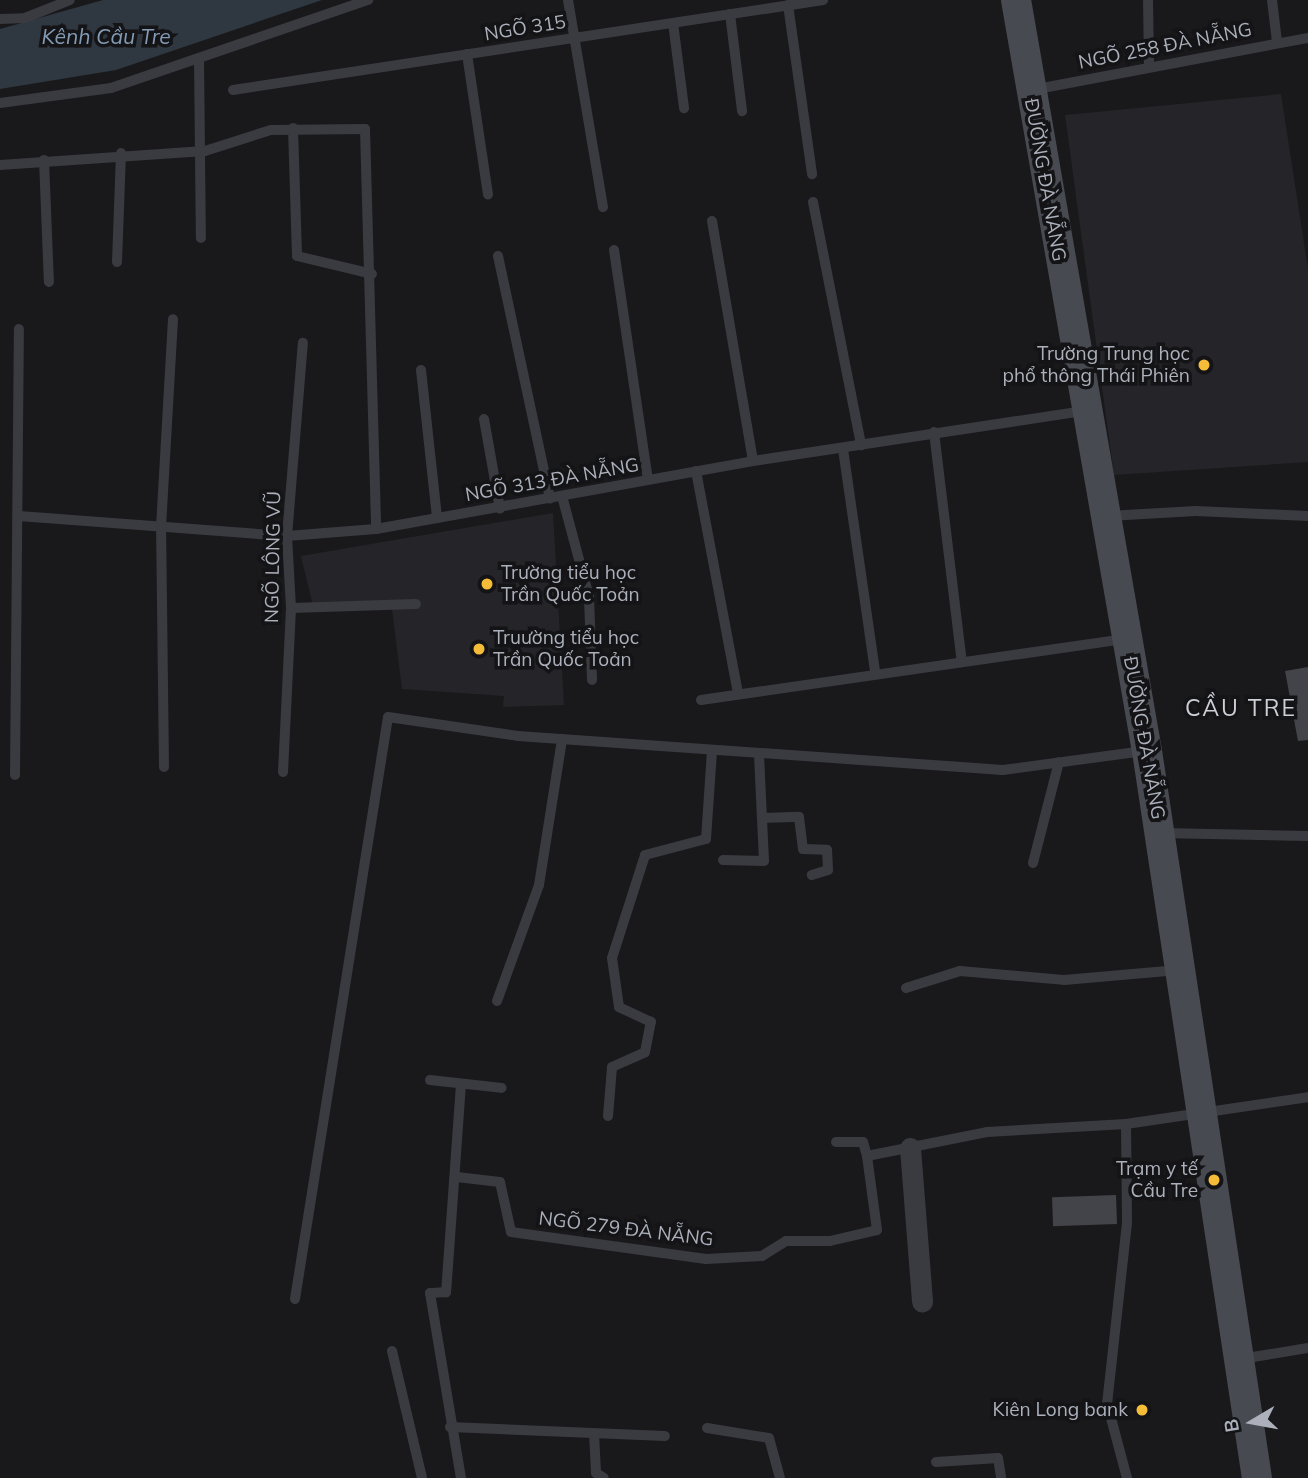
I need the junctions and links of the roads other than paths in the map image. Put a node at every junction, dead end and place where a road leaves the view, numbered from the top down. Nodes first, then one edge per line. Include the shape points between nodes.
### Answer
1 (70, 0) edge
2 (368, 0) edge
3 (568, 0) edge
4 (822, 0) edge
5 (1016, 0) edge
6 (1148, 0) edge
7 (1272, 0) edge
8 (781, 4) edge
9 (730, 14) junction
10 (0, 19) edge
11 (673, 23) junction
12 (1308, 37) edge
13 (573, 38) junction
14 (1277, 42) junction
15 (467, 54) junction
16 (199, 58) junction
17 (1150, 67) junction
18 (233, 90) dead end
19 (1028, 91) junction
20 (0, 103) edge
21 (684, 108) dead end
22 (742, 111) dead end
23 (293, 128) junction
24 (205, 151) junction
25 (121, 153) junction
26 (44, 160) junction
27 (0, 165) edge
28 (812, 174) dead end
29 (488, 194) dead end
30 (813, 202) dead end
31 (603, 207) dead end
32 (712, 221) dead end
33 (201, 237) dead end
34 (614, 250) dead end
35 (498, 256) dead end
36 (117, 262) dead end
37 (372, 274) junction
38 (49, 282) dead end
39 (173, 319) dead end
40 (19, 329) dead end
41 (303, 343) dead end
42 (421, 370) dead end
43 (1087, 411) junction
44 (484, 419) dead end
45 (934, 432) junction
46 (861, 445) junction
47 (843, 449) junction
48 (753, 461) junction
49 (696, 471) junction
50 (648, 480) junction
51 (562, 496) junction
52 (550, 498) junction
53 (500, 509) junction
54 (19, 516) junction
55 (1308, 516) edge
56 (1105, 517) junction
57 (437, 518) junction
58 (161, 527) junction
59 (376, 529) junction
60 (287, 536) junction
61 (416, 604) dead end
62 (291, 608) junction
63 (1127, 639) junction
64 (962, 662) junction
65 (875, 671) junction
66 (592, 680) dead end
67 (738, 694) junction
68 (701, 700) dead end
69 (562, 739) junction
70 (712, 750) junction
71 (1147, 751) junction
72 (759, 753) junction
73 (1059, 762) junction
74 (164, 766) dead end
75 (283, 772) dead end
76 (15, 775) dead end
77 (762, 818) junction
78 (1160, 833) junction
79 (1308, 836) edge
80 (723, 860) dead end
81 (1033, 863) dead end
82 (812, 875) dead end
83 (1179, 970) junction
84 (906, 988) dead end
85 (497, 1001) dead end
86 (430, 1080) dead end
87 (461, 1084) junction
88 (502, 1088) dead end
89 (1308, 1097) edge
90 (1200, 1111) junction
91 (608, 1116) dead end
92 (1126, 1124) junction
93 (836, 1142) dead end
94 (910, 1148) junction
95 (867, 1156) junction
96 (457, 1177) junction
97 (295, 1298) dead end
98 (922, 1302) dead end
99 (1308, 1348) edge
100 (392, 1351) dead end
101 (1238, 1360) junction
102 (450, 1427) junction
103 (707, 1428) dead end
104 (594, 1433) junction
105 (665, 1436) dead end
106 (936, 1462) dead end
107 (422, 1478) edge
108 (461, 1478) edge
109 (604, 1478) edge
110 (780, 1478) edge
111 (1001, 1478) edge
112 (1127, 1478) edge
113 (1257, 1478) edge

1 - 10 lane via 25,18
2 - 16 lane
3 - 13 lane
4 - 8 lane, NGÕ 315
5 - 19 main road, ĐƯỜNG ĐÀ NẴNG
6 - 17 lane
7 - 14 lane
8 - 9 lane, NGÕ 315
8 - 28 lane
9 - 11 lane, NGÕ 315
9 - 22 lane
11 - 13 lane, NGÕ 315
11 - 21 lane
12 - 14 lane, NGÕ 258 ĐÀ NẴNG
13 - 15 lane, NGÕ 315
13 - 31 lane
14 - 17 lane, NGÕ 258 ĐÀ NẴNG
15 - 18 lane, NGÕ 315
15 - 29 lane
16 - 20 lane via 111,88
16 - 24 lane
17 - 19 lane, NGÕ 258 ĐÀ NẴNG
19 - 43 main road, ĐƯỜNG ĐÀ NẴNG
23 - 24 lane
23 - 37 lane via 298,256
23 - 37 lane via 365,130
24 - 25 lane
24 - 33 lane
25 - 26 lane
25 - 36 lane
26 - 27 lane
26 - 38 lane
30 - 46 lane
32 - 48 lane
34 - 50 lane
35 - 52 lane
37 - 59 lane
39 - 58 lane
40 - 54 lane
41 - 60 lane, NGÕ LÔNG VŨ
42 - 57 lane
43 - 45 lane, NGÕ 313 ĐÀ NẴNG
43 - 56 main road, ĐƯỜNG ĐÀ NẴNG
44 - 53 lane
45 - 46 lane, NGÕ 313 ĐÀ NẴNG
45 - 64 lane
46 - 47 lane, NGÕ 313 ĐÀ NẴNG
47 - 48 lane, NGÕ 313 ĐÀ NẴNG
47 - 65 lane
48 - 49 lane, NGÕ 313 ĐÀ NẴNG
49 - 50 lane, NGÕ 313 ĐÀ NẴNG
49 - 67 lane
50 - 51 lane, NGÕ 313 ĐÀ NẴNG
51 - 52 lane, NGÕ 313 ĐÀ NẴNG
51 - 66 lane via 589,597
52 - 53 lane, NGÕ 313 ĐÀ NẴNG
53 - 57 lane, NGÕ 313 ĐÀ NẴNG
54 - 58 lane, NGÕ 313 ĐÀ NẴNG
54 - 76 lane
55 - 56 lane via 1196,511
56 - 63 main road, ĐƯỜNG ĐÀ NẴNG
57 - 59 lane, NGÕ 313 ĐÀ NẴNG
58 - 60 lane, NGÕ 313 ĐÀ NẴNG
58 - 74 lane
59 - 60 lane, NGÕ 313 ĐÀ NẴNG
60 - 62 lane, NGÕ LÔNG VŨ
61 - 62 lane
62 - 75 lane, NGÕ LÔNG VŨ
63 - 64 lane
63 - 71 main road, ĐƯỜNG ĐÀ NẴNG
64 - 65 lane
65 - 67 lane
67 - 68 lane
69 - 70 lane
69 - 85 lane via 539,885
69 - 97 lane via 388,718
70 - 72 lane
70 - 91 lane via 706,839 645,855 612,958 619,1007 651,1022 645,1052 612,1067
71 - 73 lane
71 - 78 main road, ĐƯỜNG ĐÀ NẴNG
72 - 73 lane via 1003,770
72 - 77 lane
73 - 81 lane
77 - 80 lane via 764,861
77 - 82 lane via 799,817 803,849 827,850 828,870
78 - 79 lane
78 - 83 main road, ĐƯỜNG ĐÀ NẴNG
83 - 84 lane via 1064,980 960,971
83 - 90 main road, ĐƯỜNG ĐÀ NẴNG
86 - 87 lane
87 - 88 lane
87 - 96 lane
89 - 90 lane
90 - 92 lane
90 - 101 main road, ĐƯỜNG ĐÀ NẴNG
92 - 94 lane via 987,1132
92 - 112 lane via 1127,1223 1107,1403
93 - 95 lane via 863,1142
94 - 95 lane
94 - 98 street
95 - 96 lane, NGÕ 279 ĐÀ NẴNG via 877,1230 830,1241 786,1241 762,1256 706,1259 511,1232 500,1182
96 - 102 lane via 446,1292 430,1293
99 - 101 lane
100 - 107 lane
101 - 113 main road, ĐƯỜNG ĐÀ NẴNG
102 - 104 lane
102 - 108 lane
103 - 110 lane via 769,1438
104 - 105 lane
104 - 109 lane via 596,1473
106 - 111 lane via 998,1458

